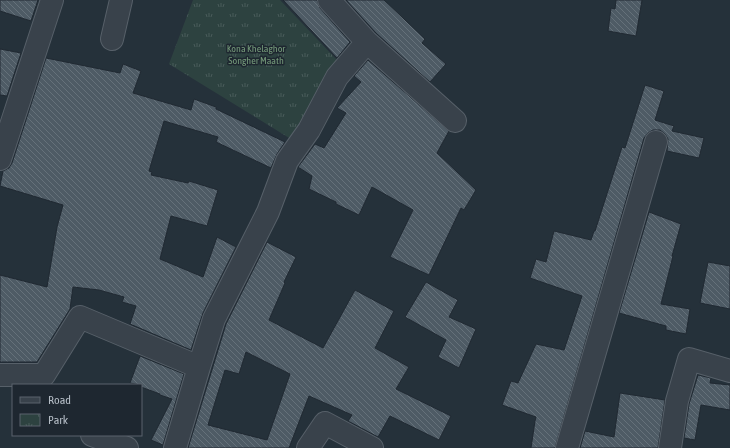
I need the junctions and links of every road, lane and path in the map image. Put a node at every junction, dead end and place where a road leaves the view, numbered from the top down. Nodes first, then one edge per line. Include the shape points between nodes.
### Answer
1 (52, 0) edge
2 (121, 0) edge
3 (329, 0) edge
4 (112, 39) dead end
5 (367, 42) junction
6 (455, 121) dead end
7 (656, 142) dead end
8 (0, 159) edge
9 (199, 367) junction
10 (730, 371) edge
11 (0, 375) edge
12 (95, 436) edge
13 (127, 448) edge
14 (175, 448) edge
15 (308, 448) edge
16 (372, 448) edge
17 (567, 448) edge
18 (670, 448) edge

1 - 8 street
2 - 4 street
3 - 5 street
5 - 6 street
5 - 9 street via 337,77 309,130 287,161 268,212 214,319
7 - 17 street
9 - 11 street via 80,317 44,374
9 - 14 street
10 - 18 street via 689,359 677,401
12 - 13 street
15 - 16 street via 325,423

